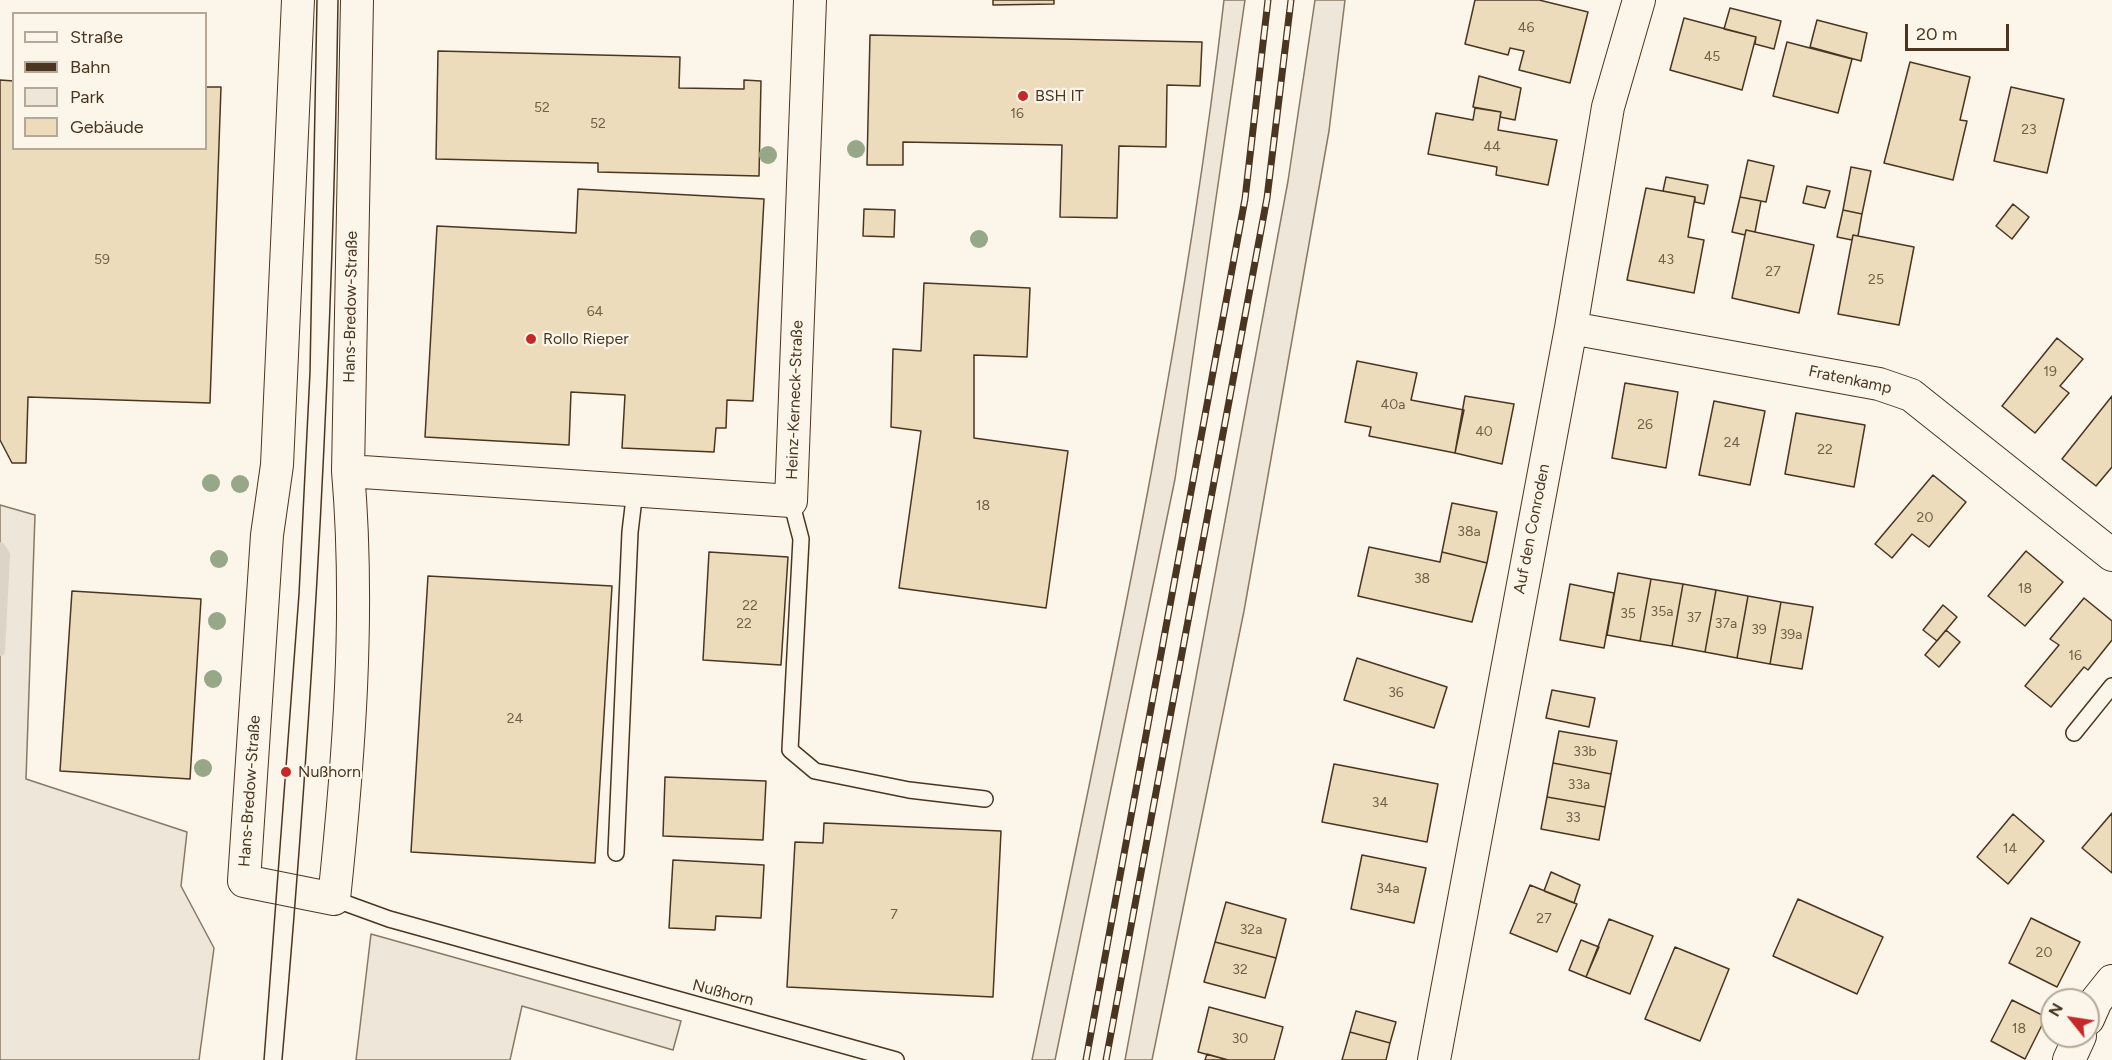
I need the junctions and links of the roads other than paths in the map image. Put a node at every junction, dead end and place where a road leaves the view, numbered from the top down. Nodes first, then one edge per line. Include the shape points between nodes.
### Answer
1 (298, 0) edge
2 (357, 0) edge
3 (810, 0) edge
4 (1639, 0) edge
5 (1571, 328) junction
6 (348, 471) junction
7 (635, 490) junction
8 (791, 501) junction
9 (2112, 555) edge
10 (2112, 686) edge
11 (2074, 733) dead end
12 (985, 800) dead end
13 (616, 853) dead end
14 (334, 898) junction
15 (2112, 981) edge
16 (2100, 996) edge
17 (896, 1060) edge
18 (1434, 1060) edge

1 - 14 street, Hans-Bredow-Straße via 277,465 267,535 244,881
2 - 6 street, Hans-Bredow-Straße
3 - 8 street, Heinz-Kerneck-Straße
4 - 5 street, Auf den Conroden via 1608,107
5 - 9 street, Fratenkamp via 1879,384 1911,395
5 - 18 street, Auf den Conroden
6 - 7 street, Heinz-Kerneck-Straße
6 - 14 street, Hans-Bredow-Straße via 354,542 349,705
7 - 8 street, Heinz-Kerneck-Straße
7 - 13 lane
8 - 12 lane via 801,539 790,750 815,771
10 - 11 lane
14 - 17 lane, Nußhorn via 389,919
15 - 16 street

